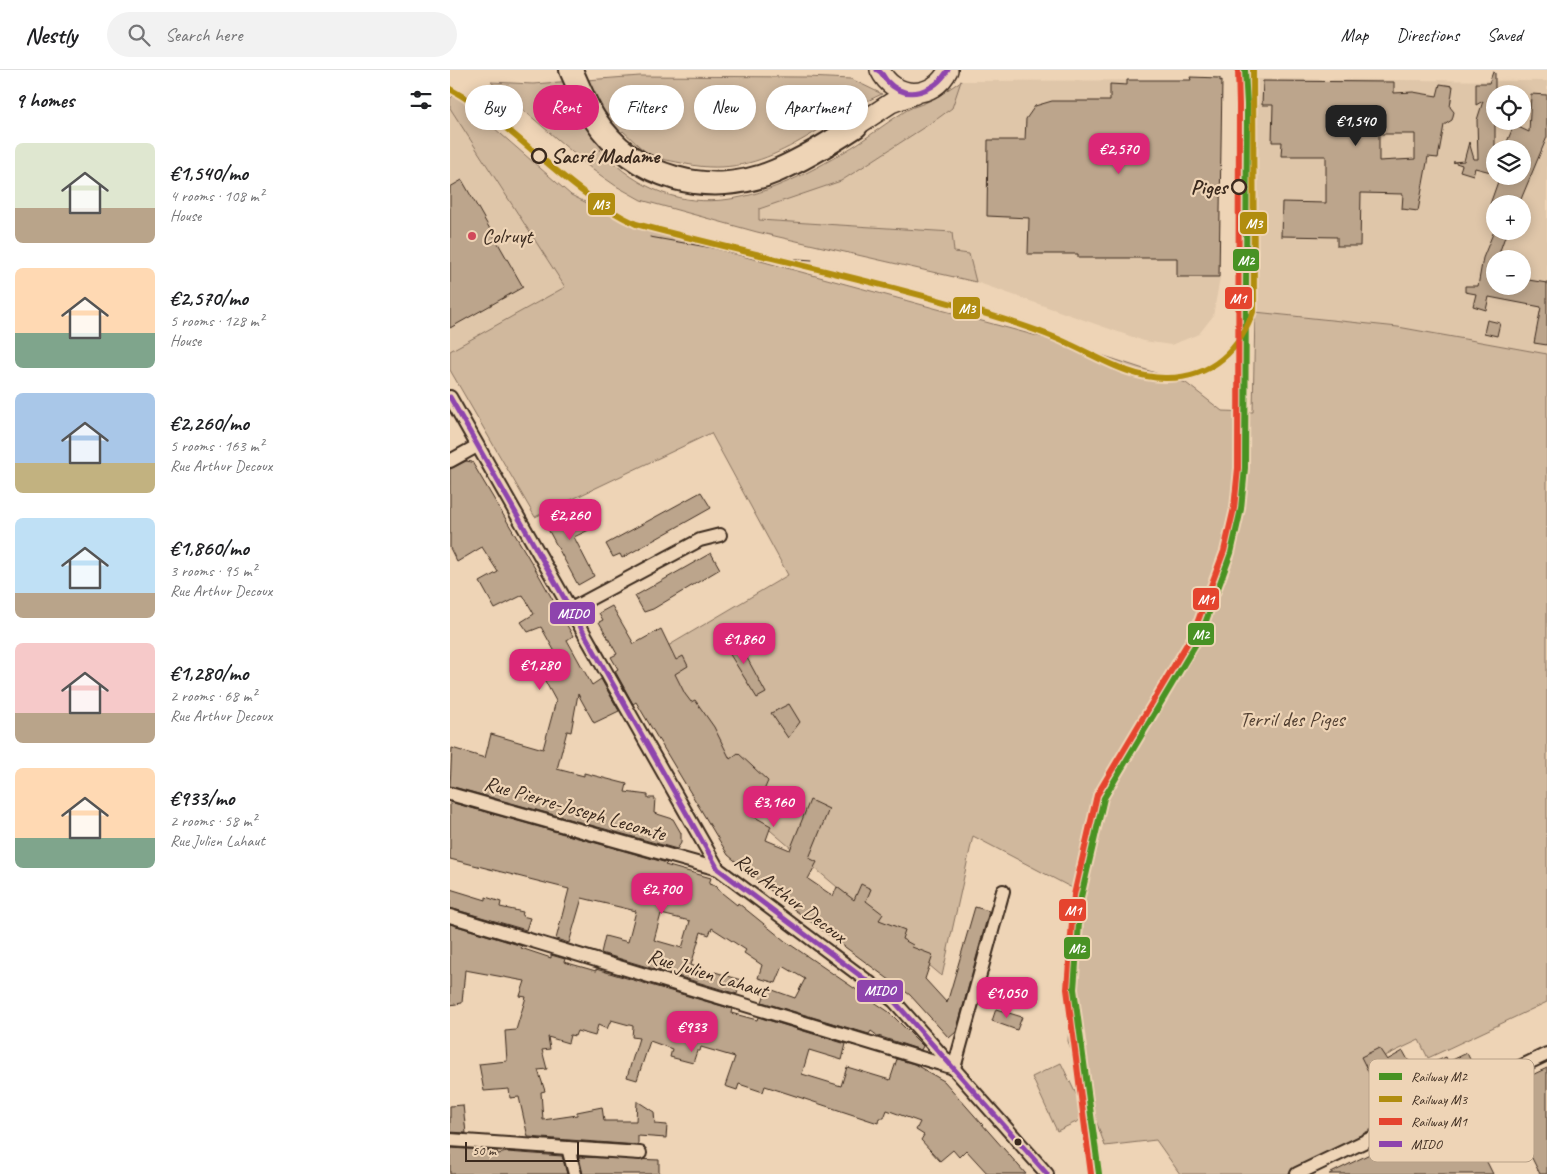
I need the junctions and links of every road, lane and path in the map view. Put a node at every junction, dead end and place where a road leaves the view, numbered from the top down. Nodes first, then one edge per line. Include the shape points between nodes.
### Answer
1 (571, 70) edge
2 (879, 70) edge
3 (948, 70) edge
4 (915, 94) junction
5 (868, 118) edge
6 (850, 130) edge
7 (450, 397) edge
8 (477, 446) junction
9 (450, 461) edge
10 (720, 535) dead end
11 (571, 609) junction
12 (450, 794) edge
13 (718, 869) junction
14 (1003, 891) dead end
15 (450, 916) edge
16 (1547, 1054) edge
17 (1534, 1060) edge
18 (954, 1068) junction
19 (1369, 1139) edge
20 (450, 1140) edge
21 (568, 1148) junction
22 (640, 1153) dead end
23 (575, 1174) edge
24 (1046, 1174) edge
25 (1297, 1174) edge

1 - 6 highway via 595,119 611,139 639,163 666,176 691,182 718,184 743,181 774,172
2 - 4 main road via 889,84
3 - 4 main road via 938,85
4 - 5 main road via 891,102
7 - 8 street, Rue Arthur Decoux
8 - 9 street
8 - 11 street, Rue Arthur Decoux
10 - 11 street via 700,540
11 - 13 street, Rue Arthur Decoux
12 - 13 street, Rue Pierre-Joseph Lecomte
13 - 18 street, Rue Arthur Decoux via 894,1001
14 - 18 street
15 - 18 street, Rue Julien Lahaut
16 - 17 street
18 - 24 street, Rue Arthur Decoux
19 - 25 street
20 - 21 street
21 - 22 street
21 - 23 street

